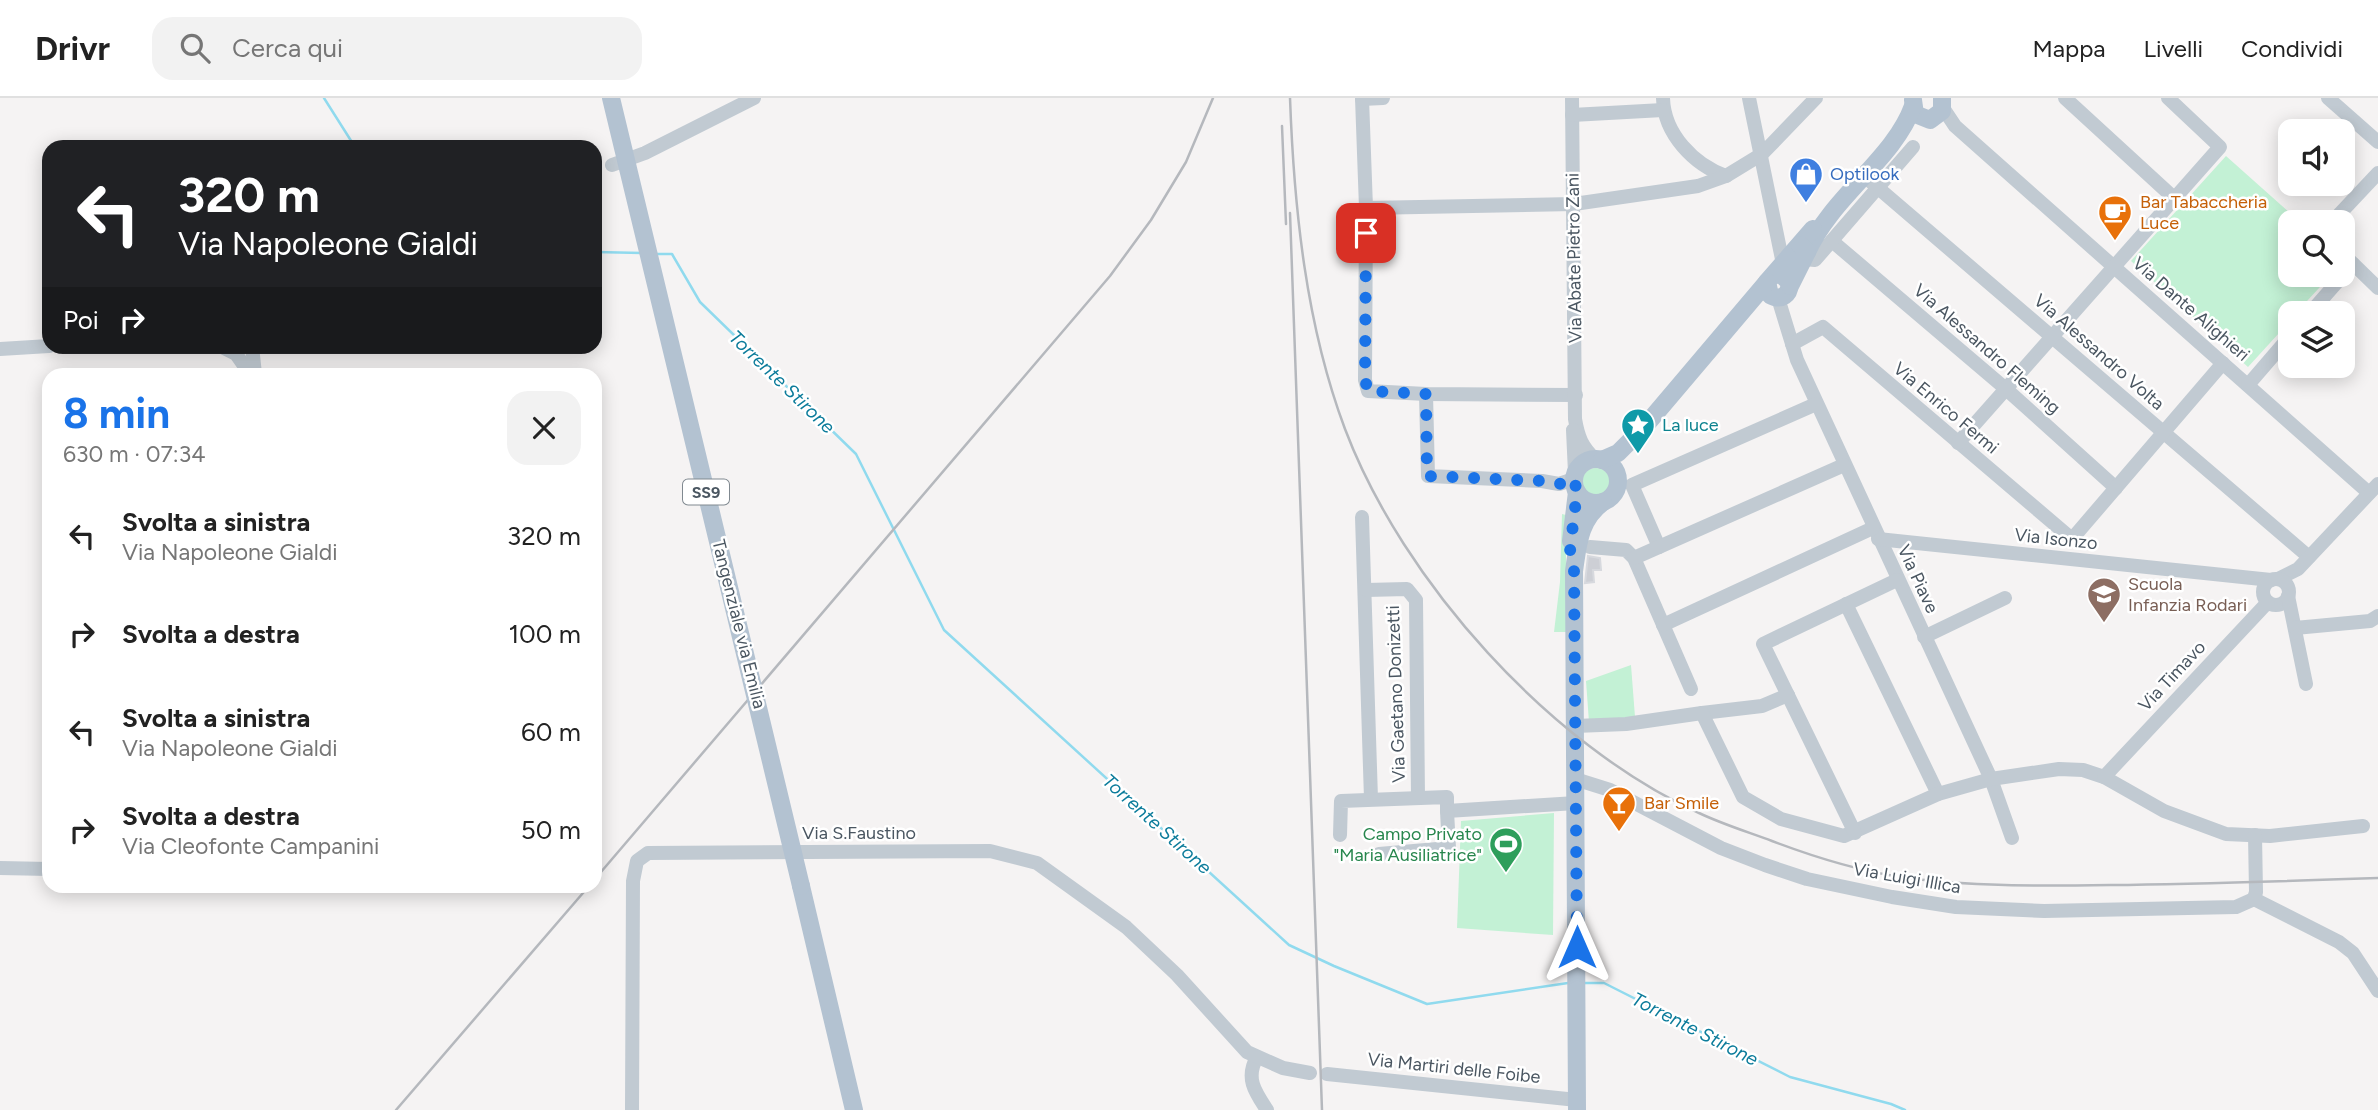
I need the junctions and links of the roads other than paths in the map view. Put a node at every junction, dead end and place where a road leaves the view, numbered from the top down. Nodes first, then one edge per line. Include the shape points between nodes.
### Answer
1 (611, 98) edge
2 (754, 98) edge
3 (1383, 98) edge
4 (1572, 98) edge
5 (1749, 98) edge
6 (1816, 98) edge
7 (2065, 98) edge
8 (2168, 98) edge
9 (2328, 98) edge
10 (1362, 99) edge
11 (1913, 102) edge
12 (1663, 104) edge
13 (1940, 108) edge
14 (1572, 115) junction
15 (1899, 135) junction
16 (2378, 142) edge
17 (1913, 147) dead end
18 (1762, 154) junction
19 (612, 165) dead end
20 (2378, 173) edge
21 (1863, 175) junction
22 (1726, 176) junction
23 (1877, 188) junction
24 (2175, 199) junction
25 (1574, 204) junction
26 (1366, 208) junction
27 (2343, 210) edge
28 (1774, 219) junction
29 (1832, 241) junction
30 (1803, 252) junction
31 (2355, 266) edge
32 (2115, 268) junction
33 (1779, 285) junction
34 (2378, 288) edge
35 (2053, 337) junction
36 (1791, 340) junction
37 (42, 346) edge
38 (0, 349) edge
39 (2278, 350) edge
40 (236, 354) edge
41 (2222, 363) junction
42 (248, 368) edge
43 (2248, 385) junction
44 (2006, 389) junction
45 (1426, 394) junction
46 (1576, 395) junction
47 (1816, 404) junction
48 (1575, 419) junction
49 (1645, 426) junction
50 (2162, 432) junction
51 (1958, 443) junction
52 (1599, 460) junction
53 (1844, 465) junction
54 (1618, 478) junction
55 (1575, 481) junction
56 (2116, 488) junction
57 (2374, 488) edge
58 (1603, 502) junction
59 (1362, 517) dead end
60 (1875, 533) junction
61 (1590, 547) dead end
62 (1659, 547) junction
63 (2309, 557) junction
64 (1634, 558) junction
65 (2298, 569) junction
66 (1574, 571) junction
67 (2230, 575) junction
68 (1897, 580) junction
69 (2274, 580) junction
70 (1366, 590) junction
71 (2288, 593) junction
72 (2005, 598) dead end
73 (2269, 601) junction
74 (1846, 604) junction
75 (2378, 616) edge
76 (1663, 625) junction
77 (2295, 628) junction
78 (1924, 637) junction
79 (2306, 684) dead end
80 (1691, 689) dead end
81 (1788, 695) junction
82 (1702, 713) junction
83 (1575, 726) junction
84 (2104, 777) junction
85 (1575, 779) junction
86 (1991, 779) junction
87 (1938, 794) junction
88 (1418, 798) junction
89 (1371, 799) junction
90 (1576, 803) junction
91 (1447, 811) junction
92 (2363, 825) dead end
93 (1855, 833) junction
94 (1340, 835) dead end
95 (2255, 835) junction
96 (2012, 838) dead end
97 (1379, 854) dead end
98 (0, 868) edge
99 (42, 869) edge
100 (2253, 899) junction
101 (2378, 991) edge
102 (1257, 1057) junction
103 (1310, 1073) dead end
104 (1327, 1074) dead end
105 (1577, 1105) edge
106 (632, 1110) edge
107 (854, 1110) edge
108 (1267, 1110) edge

1 - 107 main road, Tangenziale via Emilia / SS9, bridge
2 - 19 street
3 - 10 street
4 - 14 street, Via Abate Pietro Zani
5 - 18 street, Via Piave
6 - 18 street
7 - 24 street
8 - 24 street via 2220,147
9 - 16 street
10 - 26 street
11 - 13 main road via 1918,117
11 - 15 main road
12 - 14 street
12 - 22 street via 1686,151 1709,170
13 - 15 main road
13 - 32 street, Via Dante Alighieri
14 - 25 street, Via Abate Pietro Zani
15 - 21 main road
17 - 23 street
18 - 22 street
18 - 28 street, Via Piave
20 - 27 street
21 - 23 street, Via Alessandro Volta
21 - 30 main road
22 - 25 street via 1699,186
23 - 29 street
23 - 35 street, Via Alessandro Volta
24 - 32 street
25 - 26 street
25 - 46 street, Via Abate Pietro Zani
26 - 45 street via 1368,391
28 - 30 street via 1784,243
28 - 33 street, Via Piave
29 - 30 street via 1815,260
29 - 44 street, Via Alessandro Fleming
30 - 33 main road
31 - 34 street
32 - 35 street
32 - 41 street, Via Dante Alighieri
33 - 36 street, Via Piave
33 - 49 main road via 1744,311
35 - 44 street
35 - 50 street, Via Alessandro Volta
36 - 47 street, Via Piave
36 - 51 street, Via Enrico Fermi via 1823,327
37 - 38 street
39 - 43 street
40 - 42 street
41 - 43 street, Via Dante Alighieri
41 - 50 street
43 - 57 street, Via Dante Alighieri
44 - 51 street
44 - 56 street, Via Alessandro Fleming
45 - 46 street
45 - 55 street via 1427,476 1559,484
46 - 48 street, Via Abate Pietro Zani
47 - 53 street, Via Piave
47 - 62 street via 1632,485
48 - 52 street, Via Abate Pietro Zani via 1584,448
48 - 55 street, Via Abate Pietro Zani
49 - 52 main road via 1618,453
49 - 54 main road
50 - 56 street
50 - 63 street, Via Alessandro Volta
51 - 56 street, Via Enrico Fermi via 2072,539
52 - 54 main road via 1612,467
52 - 55 main road via 1583,463
53 - 60 street, Via Piave
53 - 62 street
54 - 58 main road via 1616,490
55 - 58 main road via 1588,502
55 - 66 main road, Via Abate Pietro Zani via 1570,549
57 - 63 street
58 - 66 main road, Via Abate Pietro Zani via 1591,511 1579,534
59 - 70 street
60 - 67 street, Via Isonzo via 2021,555
60 - 68 street, Via Piave
60 - 76 street
61 - 64 street via 1626,550
62 - 64 street
63 - 65 street
64 - 76 street
65 - 69 street
65 - 71 street
66 - 83 main road, Via Abate Pietro Zani
67 - 69 street, Via Isonzo
67 - 73 street, Via Isonzo
68 - 74 street
68 - 78 street, Via Piave
69 - 71 street via 2285,583
69 - 73 street via 2263,589
70 - 88 street, Via Gaetano Donizetti via 1407,589 1416,600
70 - 89 street
71 - 73 street via 2285,601
71 - 77 street
72 - 78 street
73 - 77 street, Via Isonzo
73 - 84 street, Via Timavo
74 - 81 street via 1763,643
74 - 87 street
75 - 77 street via 2370,621
76 - 80 street
77 - 79 street
78 - 86 street, Via Piave
81 - 82 street via 1762,706
81 - 93 street
82 - 83 street
82 - 93 street via 1743,797 1781,819 1844,836
83 - 85 main road, Via Abate Pietro Zani
84 - 86 street via 2059,769
84 - 95 street via 2192,822 2226,834
85 - 90 main road, Via Abate Pietro Zani
85 - 100 street, Via Luigi Illica via 1611,790 1765,866 1892,897 1956,907 2044,911 2224,908
86 - 87 street
86 - 96 street, Via Piave
87 - 93 street
88 - 89 street
88 - 91 street via 1447,797
89 - 94 street via 1341,801
90 - 91 street
90 - 105 main road, Via Abate Pietro Zani
91 - 97 street via 1449,848
92 - 95 street
95 - 100 street
98 - 99 street
100 - 101 street via 2339,942 2353,953
102 - 103 street, Via S.Faustino
102 - 106 street, Via S.Faustino via 1238,1045 1148,946 1037,863 990,851 648,853 637,861 633,881
102 - 108 street via 1250,1080
104 - 105 street, Via Martiri delle Foibe

